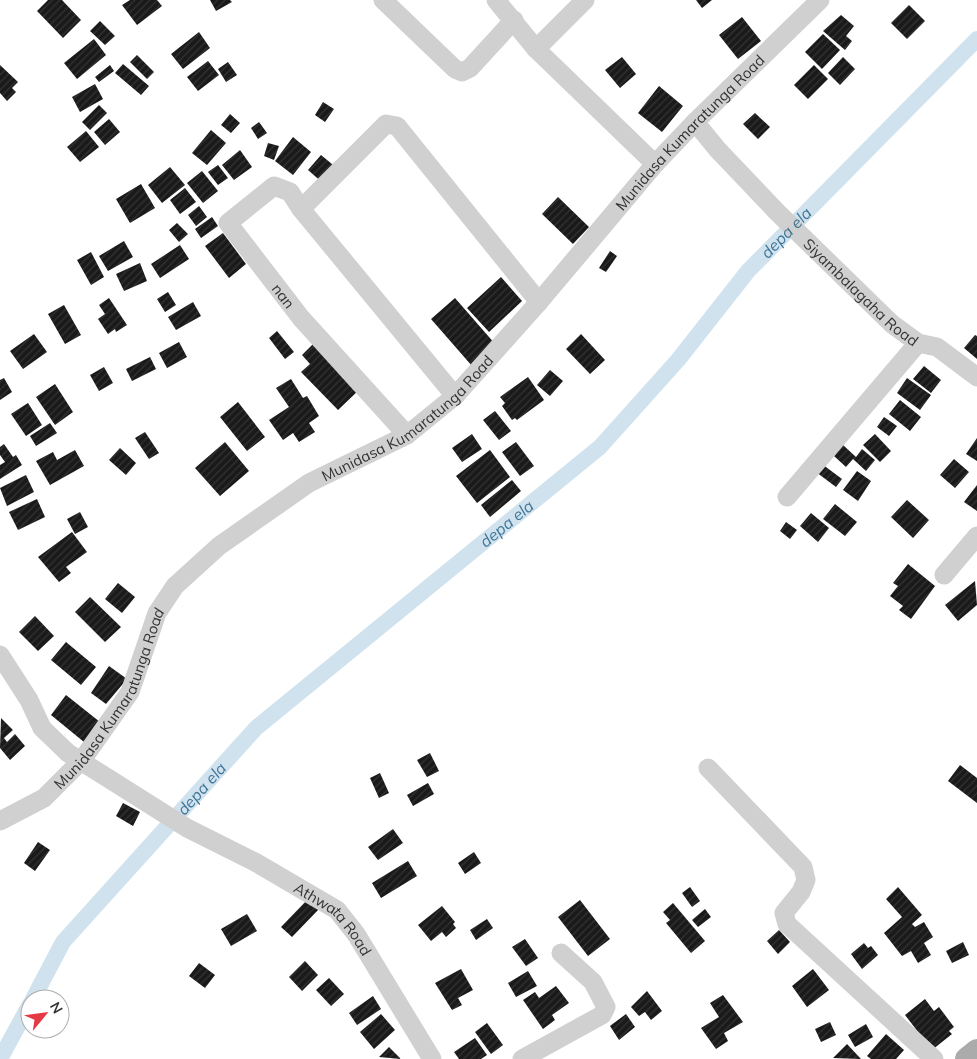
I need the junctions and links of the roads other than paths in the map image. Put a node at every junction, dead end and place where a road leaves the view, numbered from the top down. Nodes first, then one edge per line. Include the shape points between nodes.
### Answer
1 (383, 0) edge
2 (496, 0) edge
3 (584, 0) edge
4 (820, 0) edge
5 (514, 20) junction
6 (536, 50) junction
7 (695, 122) junction
8 (655, 164) junction
9 (302, 209) junction
10 (539, 302) junction
11 (918, 342) junction
12 (977, 377) edge
13 (455, 396) junction
14 (407, 436) junction
15 (788, 497) dead end
16 (975, 544) edge
17 (944, 575) dead end
18 (0, 654) edge
19 (82, 760) junction
20 (708, 768) dead end
21 (0, 821) edge
22 (561, 953) dead end
23 (977, 1051) edge
24 (432, 1059) edge
25 (522, 1059) edge
26 (934, 1059) edge
27 (967, 1059) edge

1 - 5 street via 462,72 470,68
2 - 5 street
3 - 6 street
4 - 7 street, Munidasa Kumaratunga Road
5 - 6 street
6 - 8 street
7 - 8 street, Munidasa Kumaratunga Road
7 - 11 street, Siyambalagaha Road via 799,234 892,324
8 - 10 street, Munidasa Kumaratunga Road
9 - 10 street via 386,124 397,126
9 - 13 street
9 - 14 street, nan via 290,192 274,186 228,223 302,318
10 - 13 street, Munidasa Kumaratunga Road
11 - 12 street, Siyambalagaha Road via 937,348
11 - 15 street
13 - 14 street, Munidasa Kumaratunga Road
14 - 19 street, Munidasa Kumaratunga Road via 309,483 219,546 175,586 157,613 130,692
16 - 17 street
18 - 19 street, Athwata Road via 29,700 42,728 68,753
19 - 21 street, Munidasa Kumaratunga Road via 44,798
19 - 24 street, Athwata Road via 187,828 255,862 336,910 356,934
20 - 26 street via 802,867 806,880 784,913 787,924
22 - 25 street via 593,982 606,1007 602,1015
23 - 27 main road

